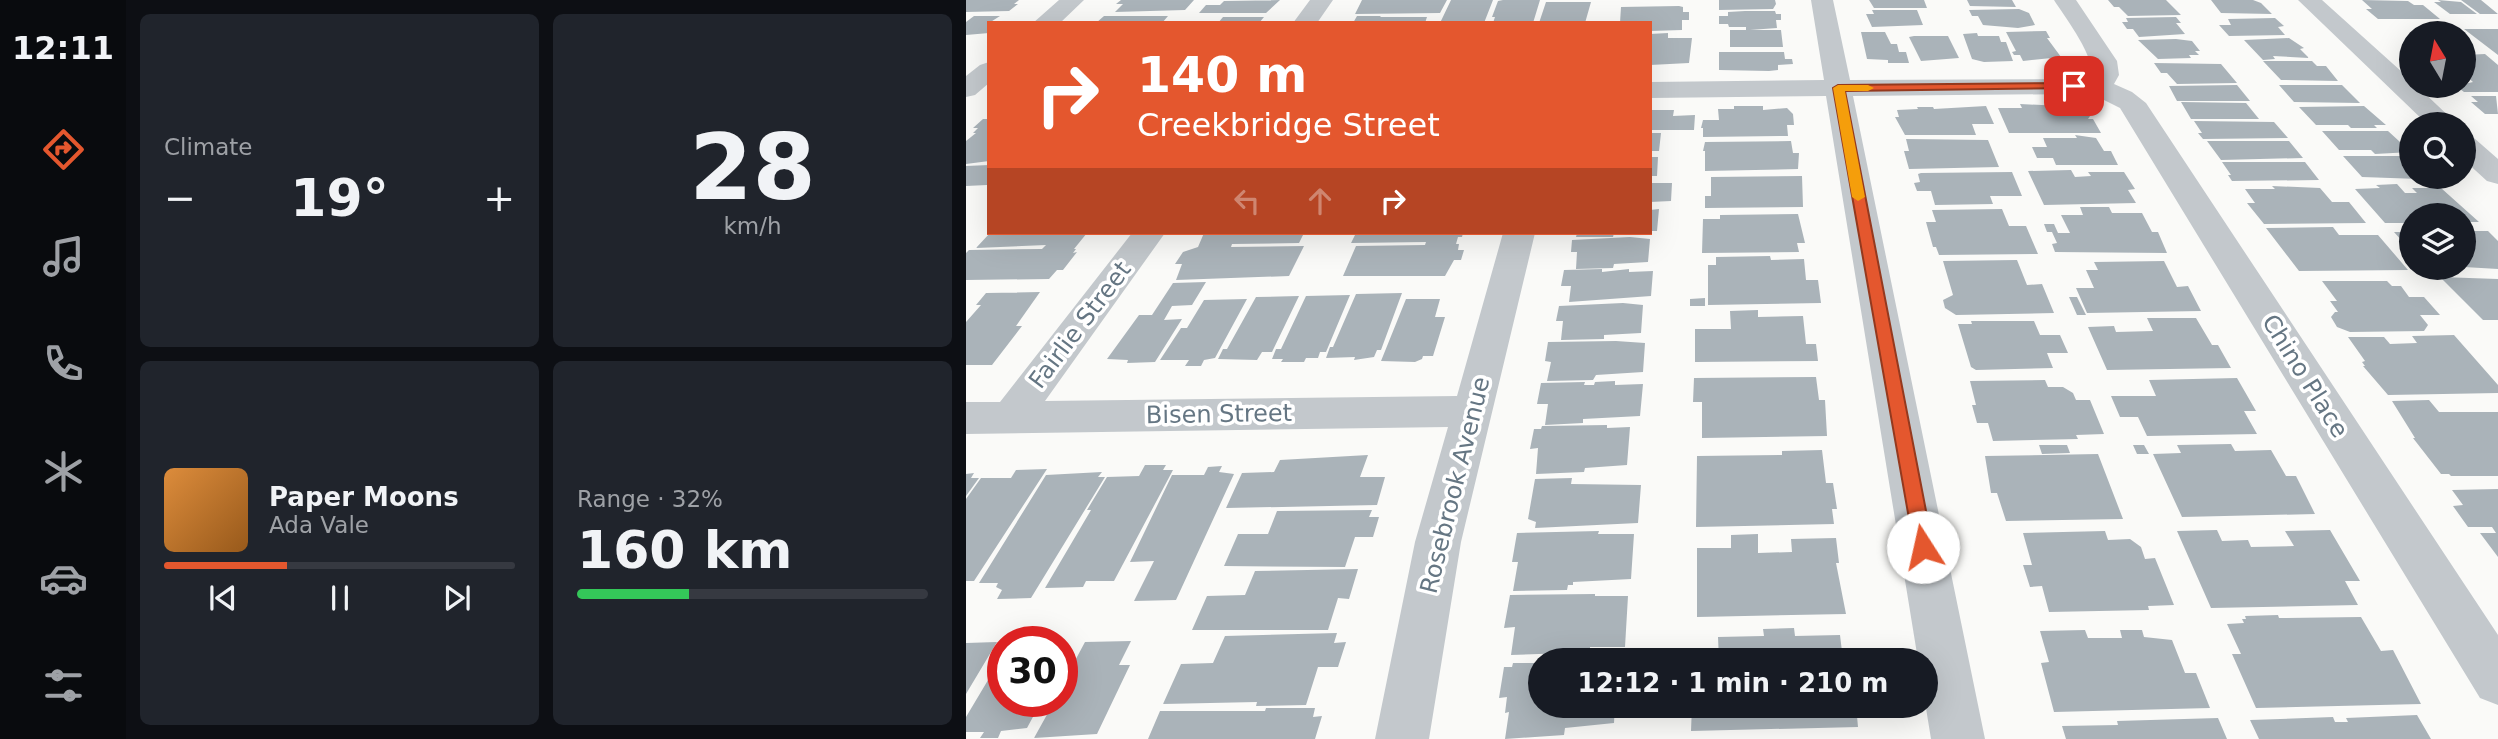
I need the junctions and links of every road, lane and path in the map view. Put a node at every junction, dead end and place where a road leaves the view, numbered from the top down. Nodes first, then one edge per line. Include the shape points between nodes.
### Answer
1 (1073, 0) edge
2 (1322, 0) edge
3 (1822, 0) edge
4 (2065, 0) edge
5 (2309, 0) edge
6 (1047, 21) edge
7 (1306, 21) edge
8 (966, 54) edge
9 (987, 54) edge
10 (987, 72) edge
11 (1838, 88) junction
12 (2098, 88) junction
13 (966, 89) edge
14 (1652, 90) edge
15 (2430, 112) edge
16 (2476, 155) edge
17 (2498, 175) edge
18 (1148, 235) edge
19 (1518, 235) edge
20 (1472, 411) junction
21 (1011, 417) junction
22 (966, 418) edge
23 (2498, 680) edge
24 (1402, 739) edge
25 (1958, 739) edge

1 - 6 street
2 - 7 street
3 - 11 street
4 - 12 street via 2104,61 2106,75
5 - 15 street
8 - 9 street
10 - 13 street
11 - 12 street
11 - 14 street
11 - 25 street
12 - 23 street, Chino Place via 2121,96 2136,109
16 - 17 street
18 - 21 street, Fairlie Street
19 - 20 street, Rosebrook Avenue
20 - 21 street, Bisen Street
20 - 24 street, Rosebrook Avenue via 1438,542
21 - 22 street, Bisen Street

